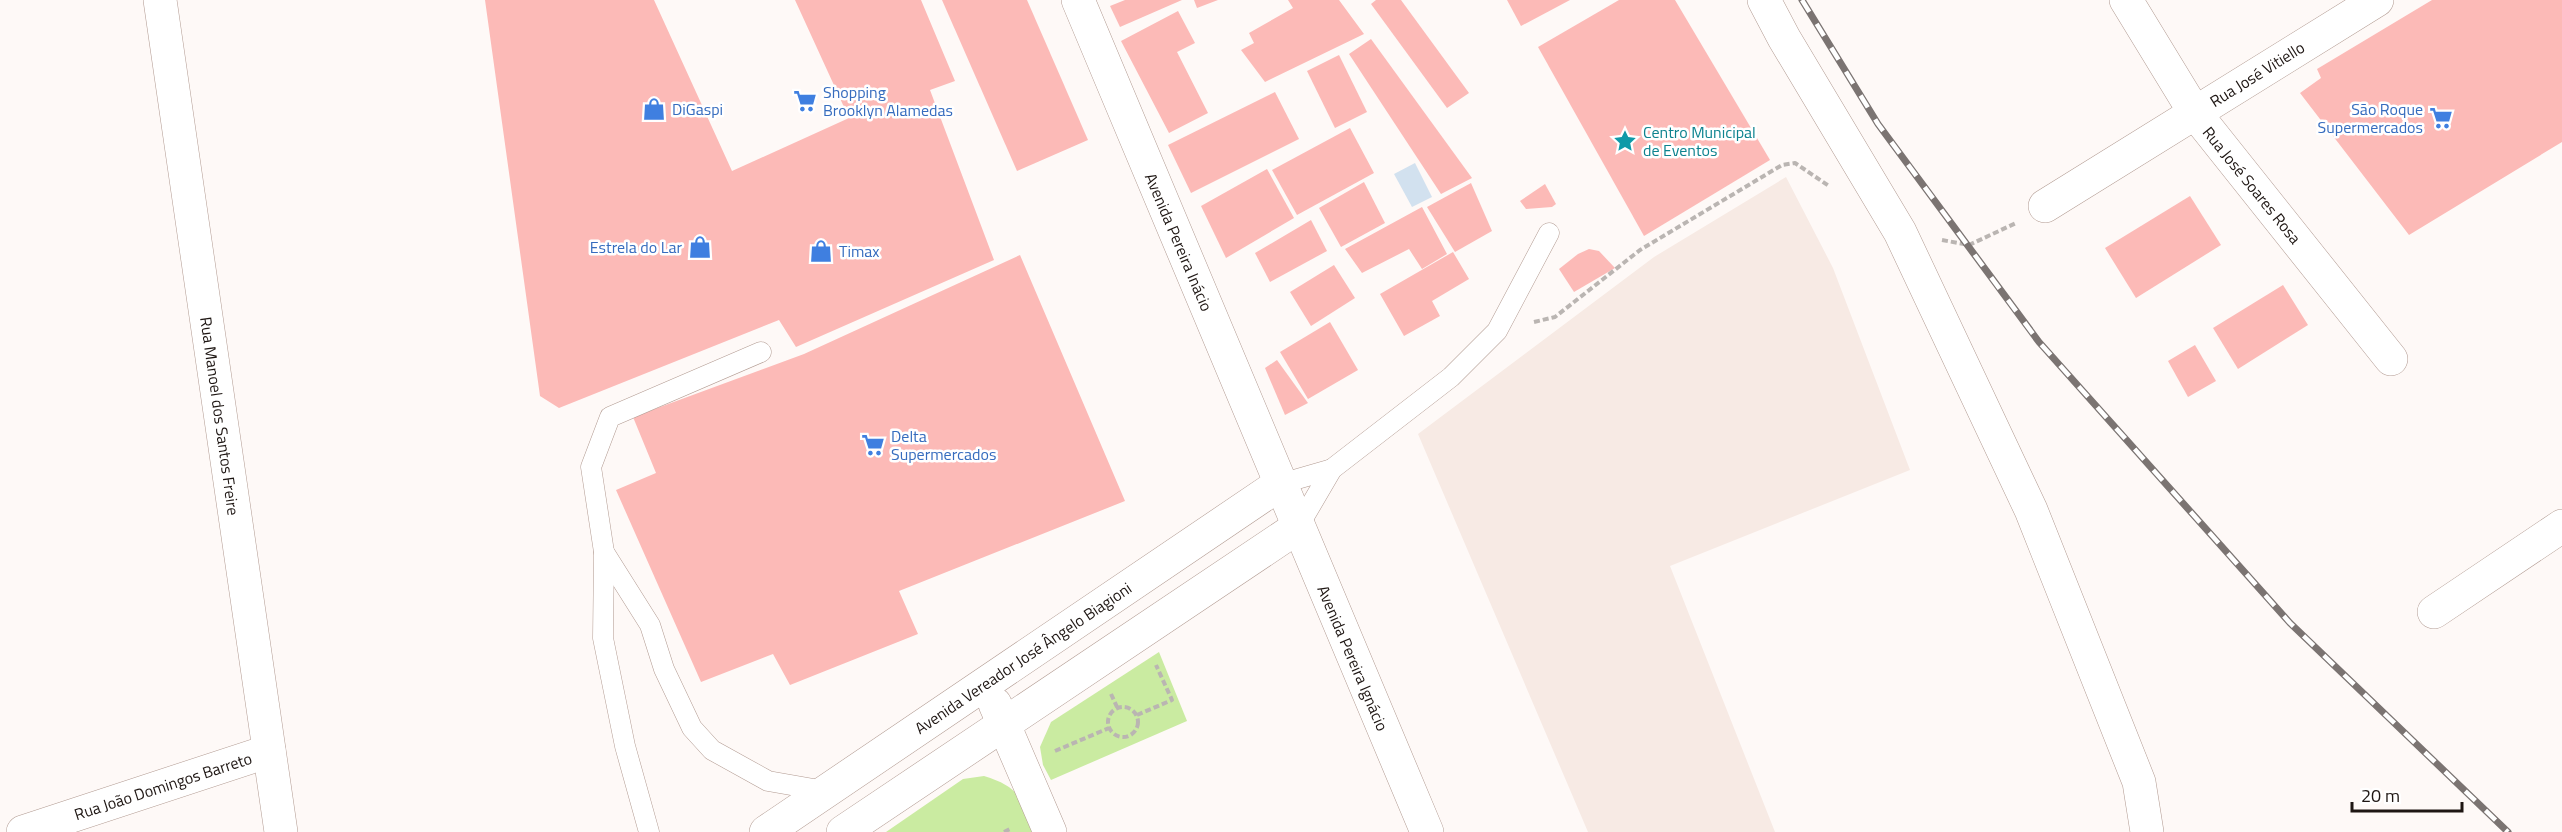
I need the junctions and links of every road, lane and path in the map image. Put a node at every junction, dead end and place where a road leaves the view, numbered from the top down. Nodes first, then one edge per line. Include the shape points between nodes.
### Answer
1 (160, 0) edge
2 (1078, 0) edge
3 (1764, 0) edge
4 (2126, 0) edge
5 (2377, 0) edge
6 (2194, 113) junction
7 (1831, 187) dead end
8 (2045, 206) joint
9 (1900, 232) junction
10 (1549, 233) dead end
11 (1497, 330) junction
12 (761, 352) dead end
13 (2391, 359) dead end
14 (1332, 469) junction
15 (1280, 484) junction
16 (2562, 525) edge
17 (1298, 527) junction
18 (604, 552) junction
19 (2434, 612) dead end
20 (986, 683) junction
21 (1172, 700) dead end
22 (1137, 715) junction
23 (1004, 724) junction
24 (1109, 728) junction
25 (269, 751) junction
26 (1021, 766) junction
27 (825, 791) junction
28 (23, 832) edge
29 (281, 832) edge
30 (649, 832) edge
31 (766, 832) edge
32 (843, 832) edge
33 (1050, 832) edge
34 (1427, 832) edge
35 (2147, 832) edge

1 - 25 street, Rua Manoel dos Santos Freire
2 - 15 street, Avenida Pereira Inácio
3 - 9 street
4 - 6 street, Rua José Soares Rosa
5 - 6 street, Rua José Vitiello
6 - 8 street, Rua José Vitiello
6 - 13 street, Rua José Soares Rosa
7 - 11 path via 1795,163 1782,165 1640,250 1556,317
8 - 9 path via 1969,245
9 - 35 street via 2031,510 2139,782
10 - 11 lane
11 - 14 lane via 1450,377
12 - 18 lane via 610,417 591,468
14 - 15 lane
14 - 17 lane
15 - 17 street, Avenida Pereira Ignácio
15 - 20 street, Avenida Vereador José Ângelo Biagioni
16 - 19 street
17 - 23 street
17 - 34 street, Avenida Pereira Ignácio
18 - 27 lane via 650,625 664,669 692,728 712,750 768,781
18 - 30 lane via 603,638 625,746
20 - 23 street
20 - 27 street, Avenida Vereador José Ângelo Biagioni
21 - 22 path
22 - 24 path via 1126,707 1117,707 1109,714
22 - 24 path via 1138,726 1126,737
23 - 26 street
23 - 32 street
24 - 26 path
25 - 28 street, Rua João Domingos Barreto
25 - 29 street, Rua Manoel dos Santos Freire
26 - 33 street
27 - 31 street, Avenida Vereador José Ângelo Biagioni

